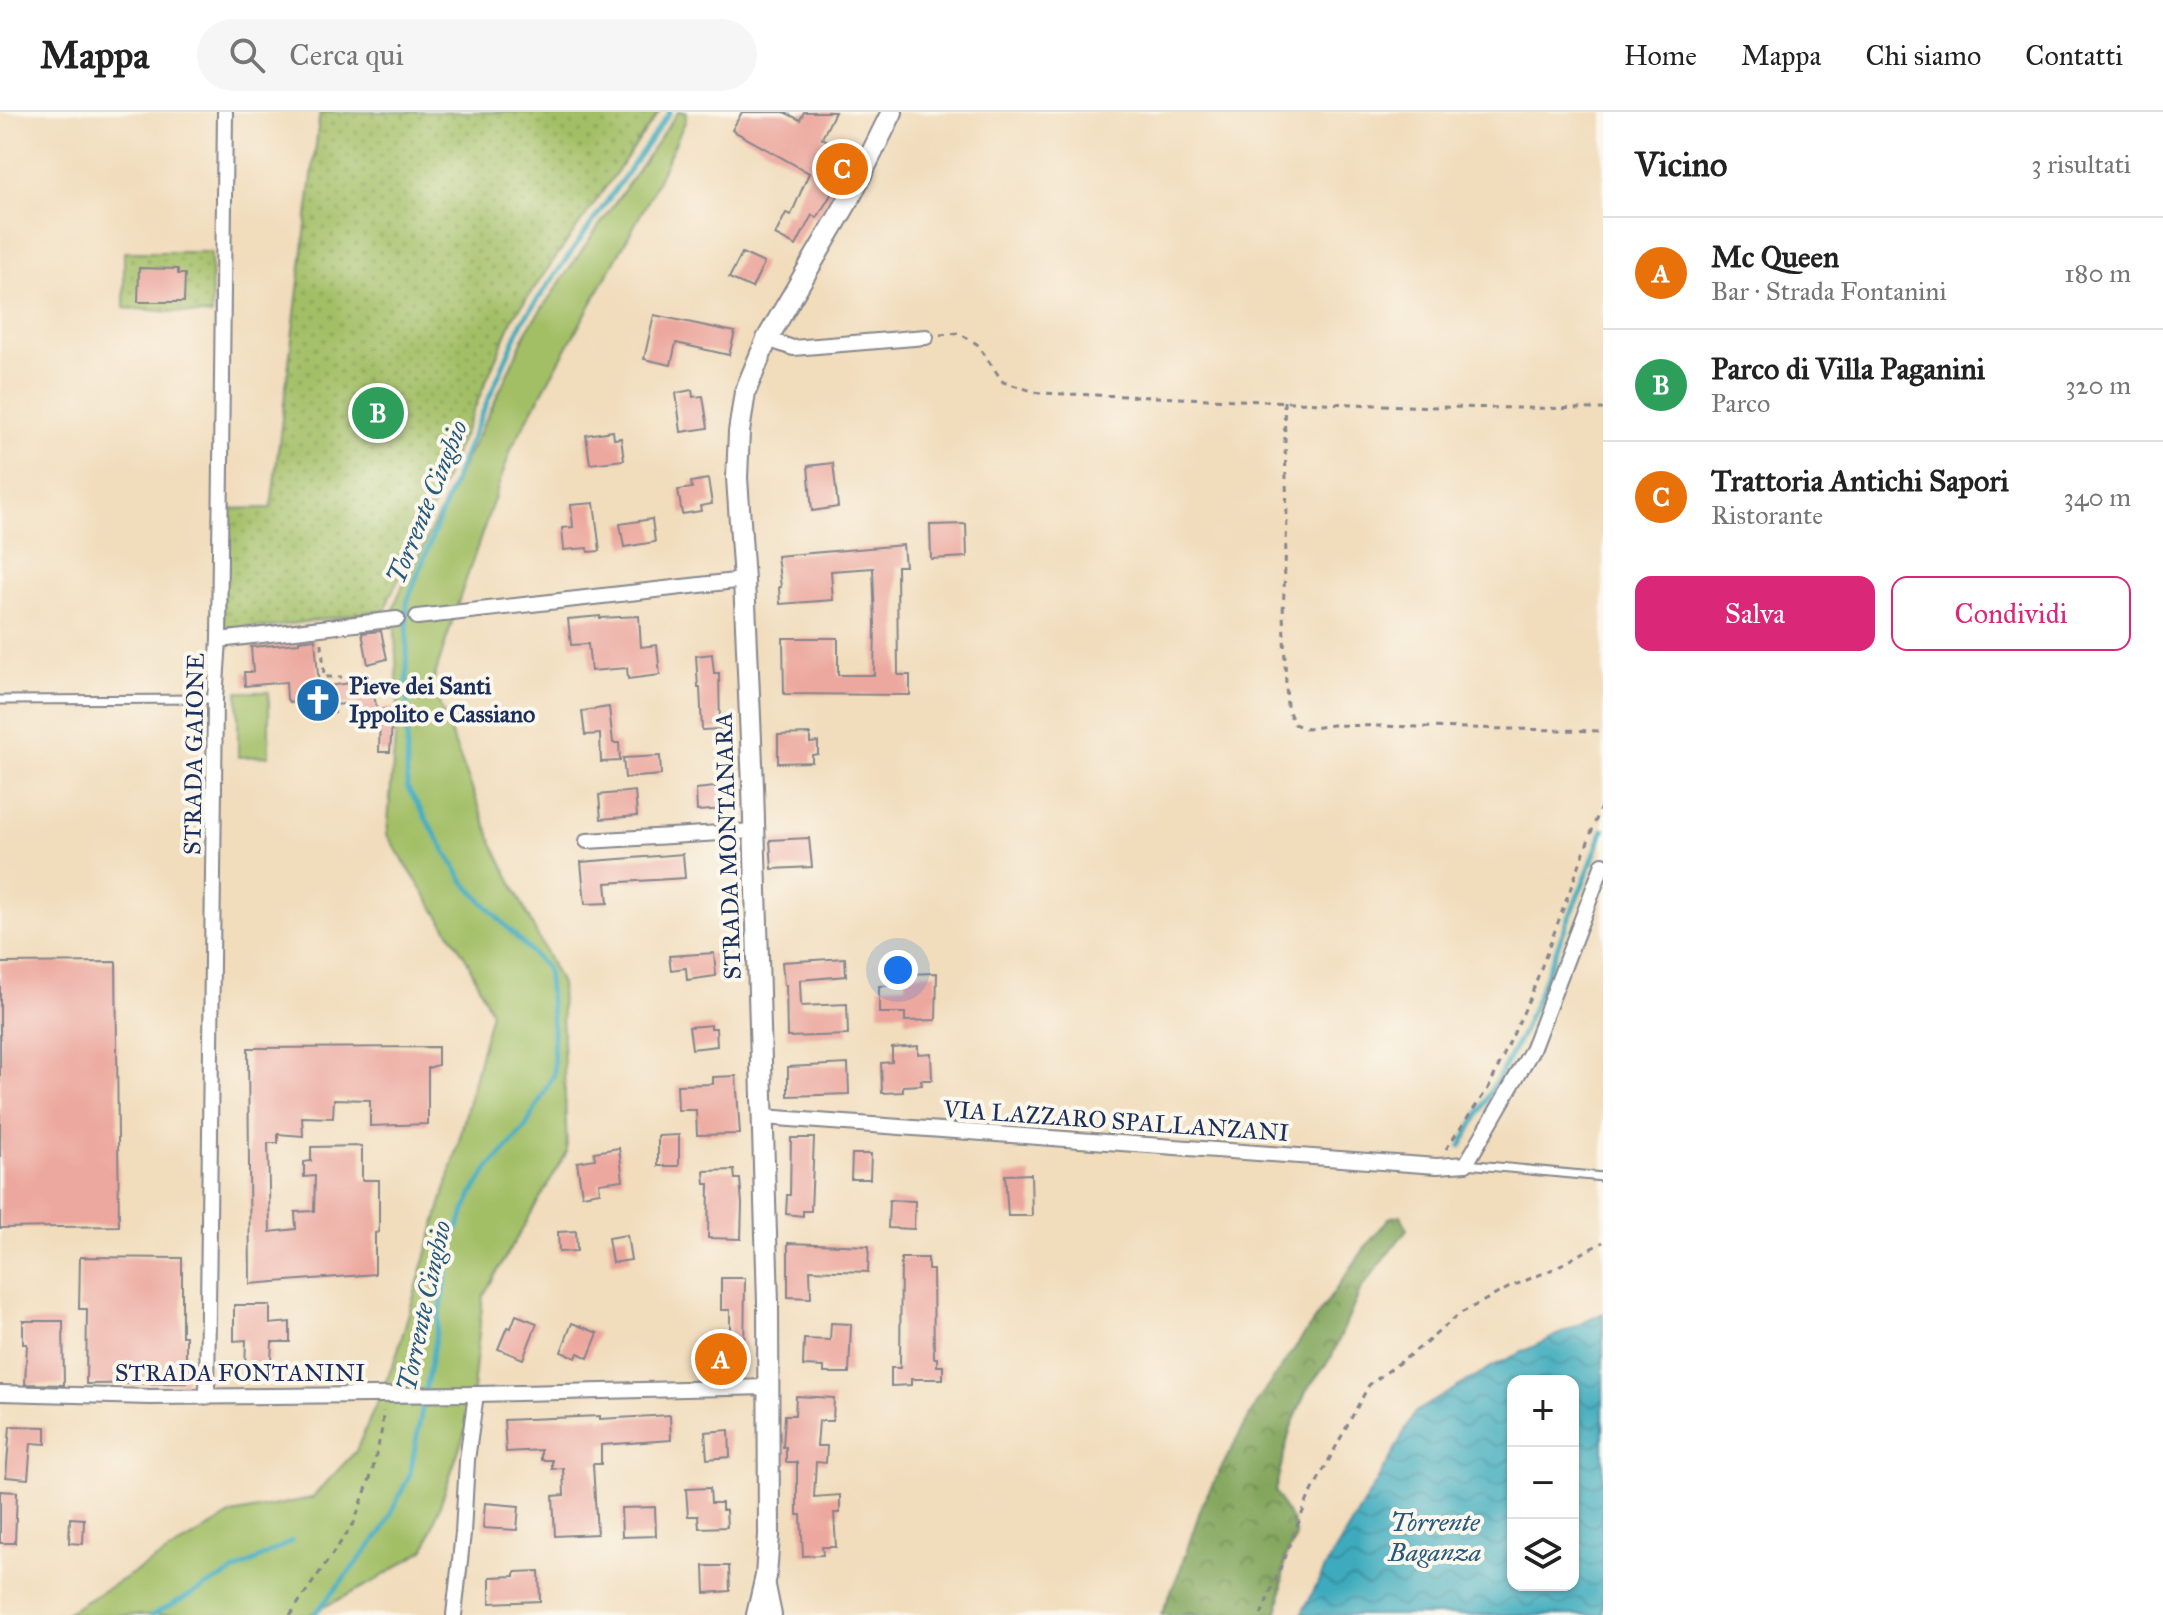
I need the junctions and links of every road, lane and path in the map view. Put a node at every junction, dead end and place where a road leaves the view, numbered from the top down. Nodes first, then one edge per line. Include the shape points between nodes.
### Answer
1 (225, 112) edge
2 (892, 112) edge
3 (926, 337) joint
4 (767, 339) junction
5 (1284, 401) junction
6 (1603, 409) edge
7 (744, 580) junction
8 (417, 617) dead end
9 (397, 619) dead end
10 (321, 627) junction
11 (219, 640) junction
12 (342, 677) dead end
13 (215, 699) junction
14 (0, 700) edge
15 (1603, 731) edge
16 (1603, 801) edge
17 (754, 831) junction
18 (587, 841) dead end
19 (1603, 864) edge
20 (763, 1117) junction
21 (1466, 1164) junction
22 (1437, 1166) junction
23 (1603, 1177) edge
24 (1603, 1242) edge
25 (768, 1387) junction
26 (0, 1393) edge
27 (476, 1394) junction
28 (207, 1396) junction
29 (379, 1397) junction
30 (766, 1576) junction
31 (290, 1615) edge
32 (454, 1615) edge
33 (757, 1615) edge
34 (774, 1615) edge
35 (1261, 1615) edge

1 - 11 street, STRADA GAIONE
2 - 4 main road, STRADA MONTANARA via 849,199
3 - 4 street via 793,348
3 - 5 path via 959,333 977,344 1003,382 1039,393
4 - 7 main road, STRADA MONTANARA via 745,392 739,432
5 - 6 path
5 - 15 path via 1283,614 1287,707 1294,724 1307,729 1332,725
7 - 8 street
7 - 17 main road, STRADA MONTANARA
9 - 10 street
10 - 11 street
10 - 12 path via 324,677
11 - 13 street, STRADA GAIONE
13 - 14 lane
13 - 28 street, STRADA GAIONE
16 - 22 path via 1530,998 1489,1087
17 - 18 street
17 - 20 main road, STRADA MONTANARA
19 - 21 street via 1532,1050
20 - 22 street, VIA LAZZARO SPALLANZANI
20 - 25 main road, STRADA MONTANARA
21 - 22 street, VIA LAZZARO SPALLANZANI
21 - 23 lane, VIA LAZZARO SPALLANZANI
24 - 35 path via 1459,1314 1369,1385 1308,1499
25 - 27 street, STRADA FONTANINI
25 - 30 main road, STRADA MONTANARA
26 - 28 street, STRADA FONTANINI
27 - 29 street, STRADA FONTANINI
27 - 32 street
28 - 29 street, STRADA FONTANINI
29 - 31 path via 382,1429 354,1523
30 - 33 main road, STRADA MONTANARA
30 - 34 street

